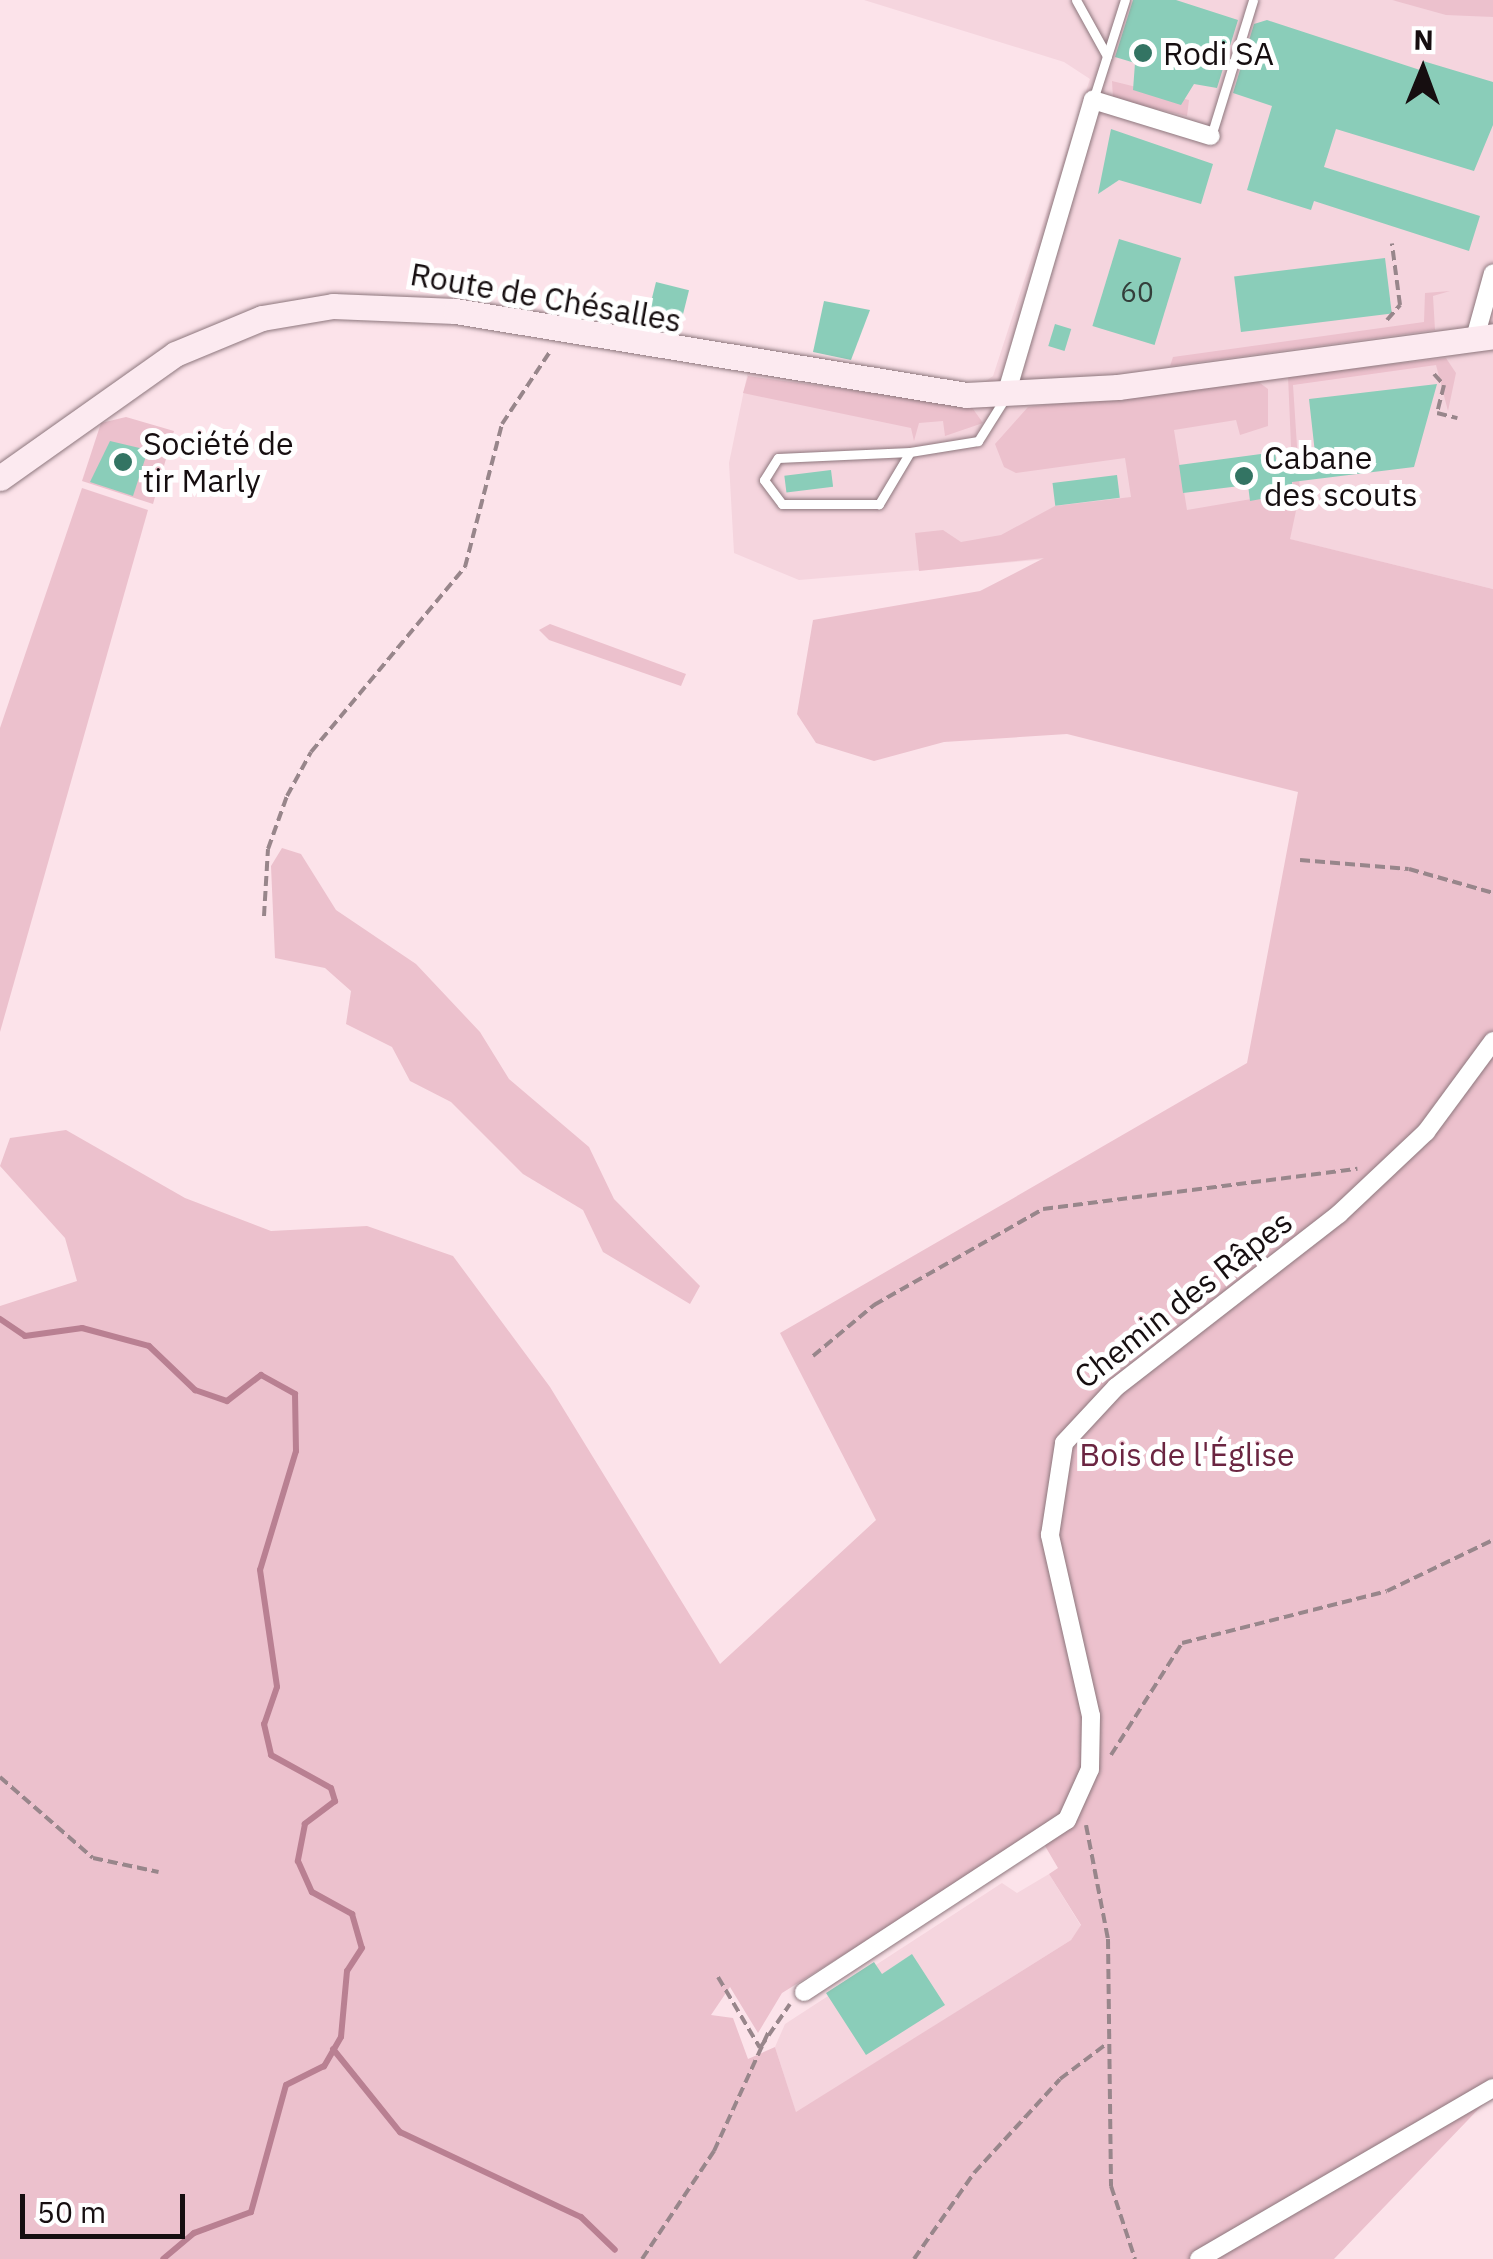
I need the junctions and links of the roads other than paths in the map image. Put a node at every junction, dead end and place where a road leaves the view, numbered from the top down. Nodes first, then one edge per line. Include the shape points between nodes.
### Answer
1 (1076, 0) edge
2 (1125, 0) edge
3 (1253, 0) edge
4 (1107, 56) junction
5 (1093, 100) junction
6 (1212, 136) joint
7 (1493, 272) edge
8 (1484, 337) edge
9 (1006, 395) junction
10 (910, 452) junction
11 (0, 478) edge
12 (1493, 1041) edge
13 (804, 1992) road end
14 (1493, 2088) edge
15 (1198, 2259) edge

1 - 4 lane
2 - 4 lane
3 - 6 lane
4 - 5 lane
5 - 6 street
5 - 9 street
7 - 8 street, Route de Chésalles
8 - 9 street, Route de Chésalles
9 - 10 lane via 978,441
9 - 11 street, Route de Chésalles via 910,392 393,303 262,318 175,354
10 - 10 lane via 778,458 764,480 782,504 879,504
12 - 13 street, Chemin des Râpes via 1386,1170 1089,1410 1064,1443 1050,1535 1091,1716 1090,1769 1074,1810 1019,1858
14 - 15 street

